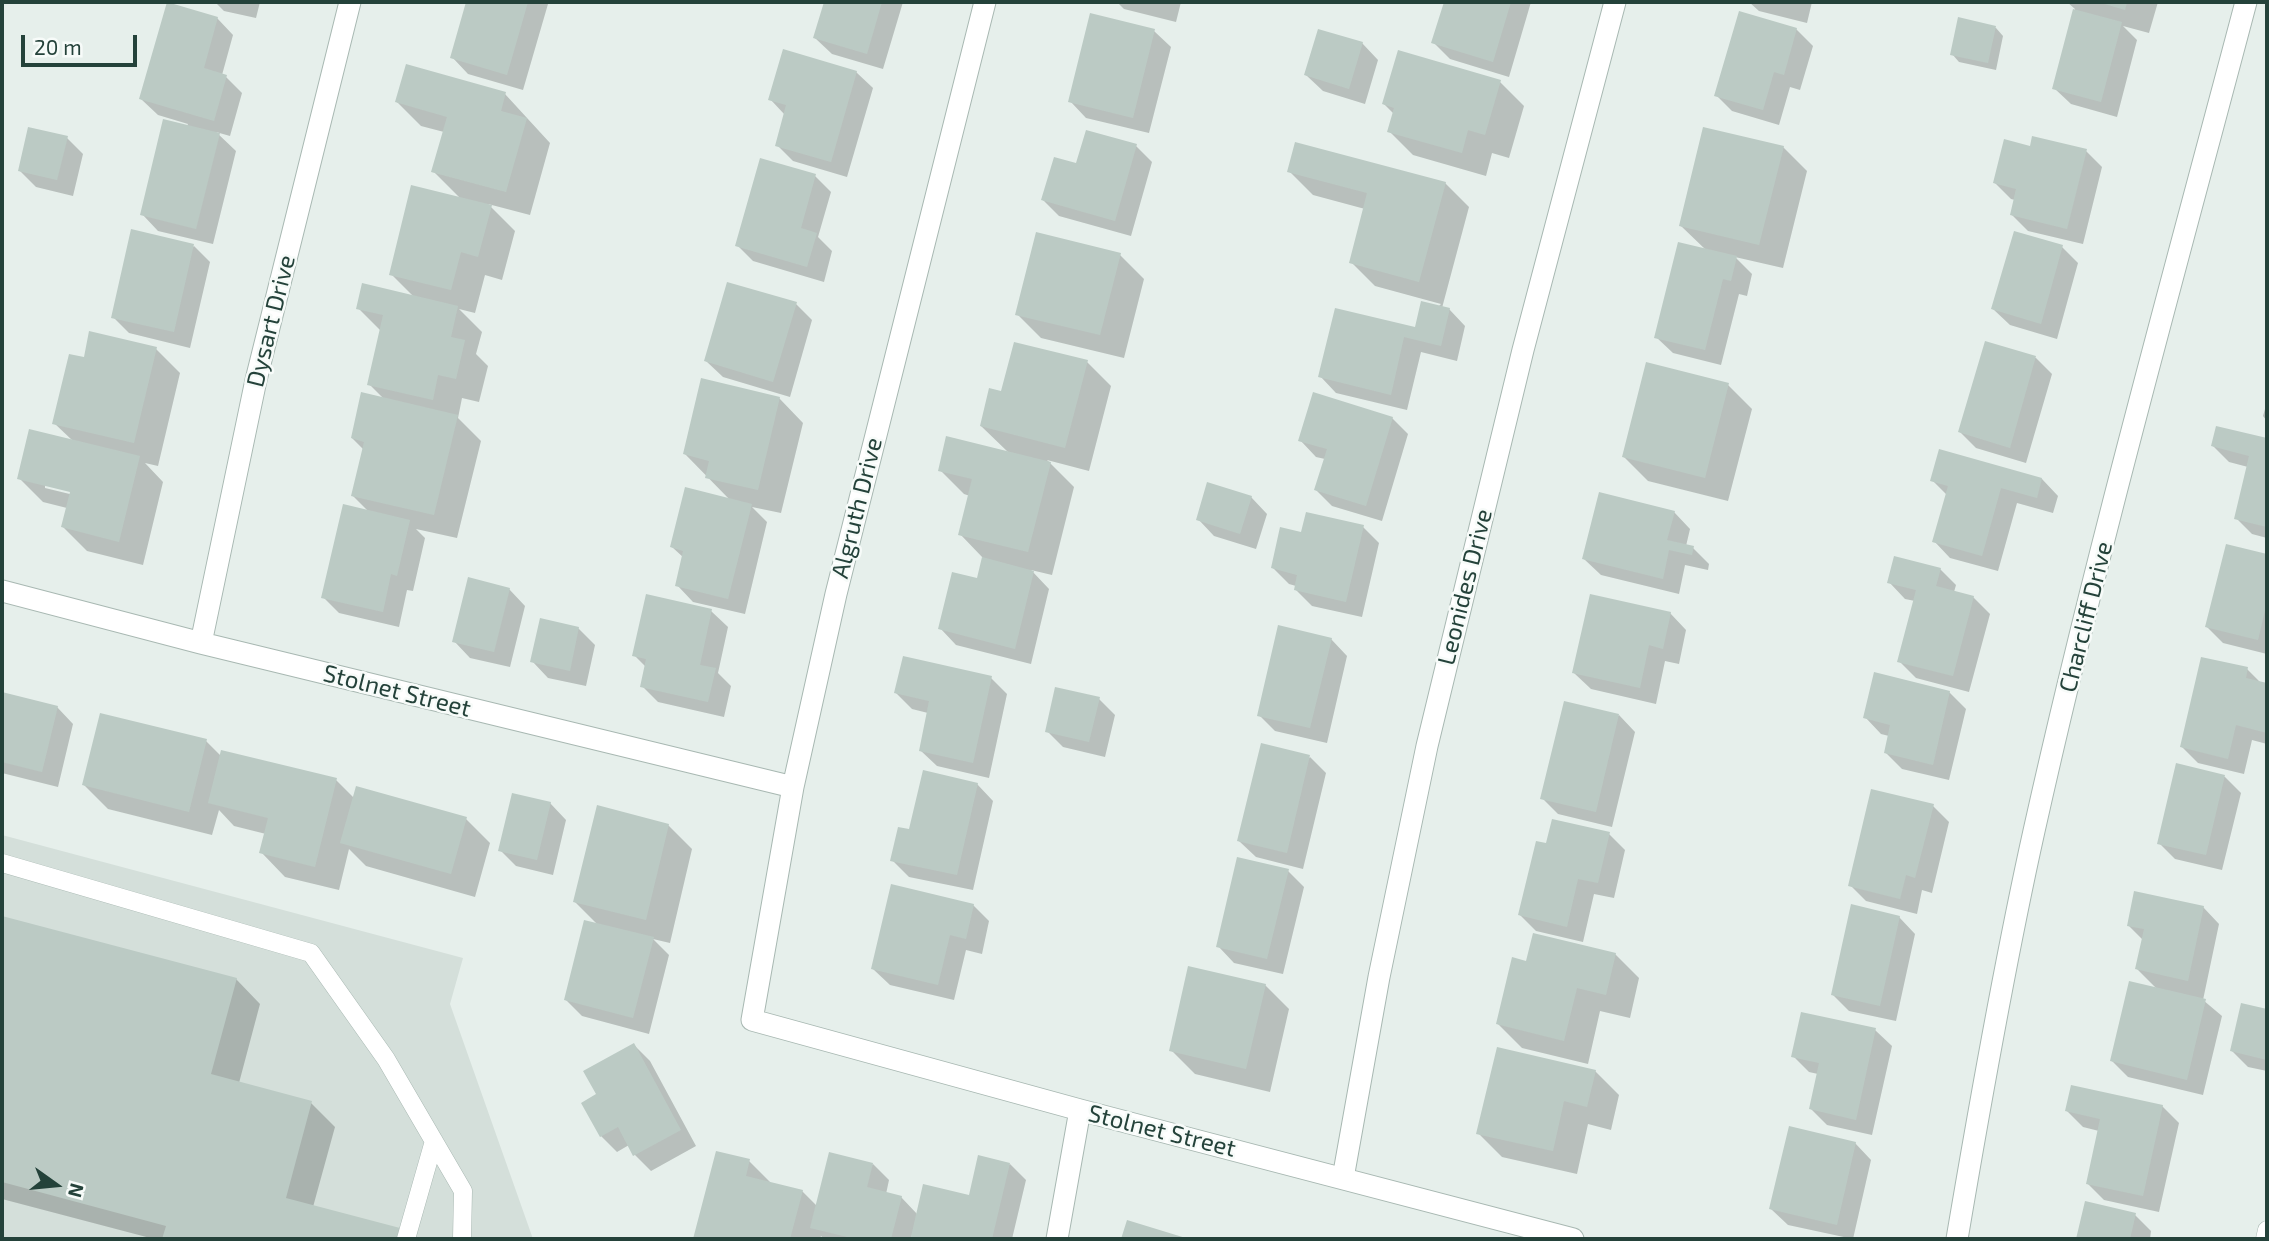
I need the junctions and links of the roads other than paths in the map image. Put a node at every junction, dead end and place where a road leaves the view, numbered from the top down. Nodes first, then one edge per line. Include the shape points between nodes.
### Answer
1 (350, 2) edge
2 (985, 2) edge
3 (1615, 2) edge
4 (2246, 2) edge
5 (2, 591) edge
6 (201, 643) junction
7 (793, 787) junction
8 (2, 863) edge
9 (752, 1020) joint
10 (1080, 1110) junction
11 (434, 1141) junction
12 (1343, 1178) junction
13 (2267, 1230) edge
14 (406, 1239) edge
15 (462, 1239) edge
16 (1057, 1239) edge
17 (1573, 1239) edge
18 (1957, 1239) edge
19 (2265, 1239) edge

1 - 6 street, Dysart Drive via 256,380
2 - 7 street, Algruth Drive via 835,594
3 - 12 street, Leonides Drive via 1523,350 1427,746
4 - 18 street, Charcliff Drive via 2034,832
5 - 6 street, Stolnet Street
6 - 7 street, Stolnet Street
7 - 9 street, Algruth Drive
8 - 11 lane via 311,953 386,1059
9 - 10 street, Stolnet Street
10 - 12 street, Stolnet Street
10 - 16 street
11 - 14 lane
11 - 15 lane via 463,1191
12 - 17 street, Stolnet Street
13 - 19 lane

